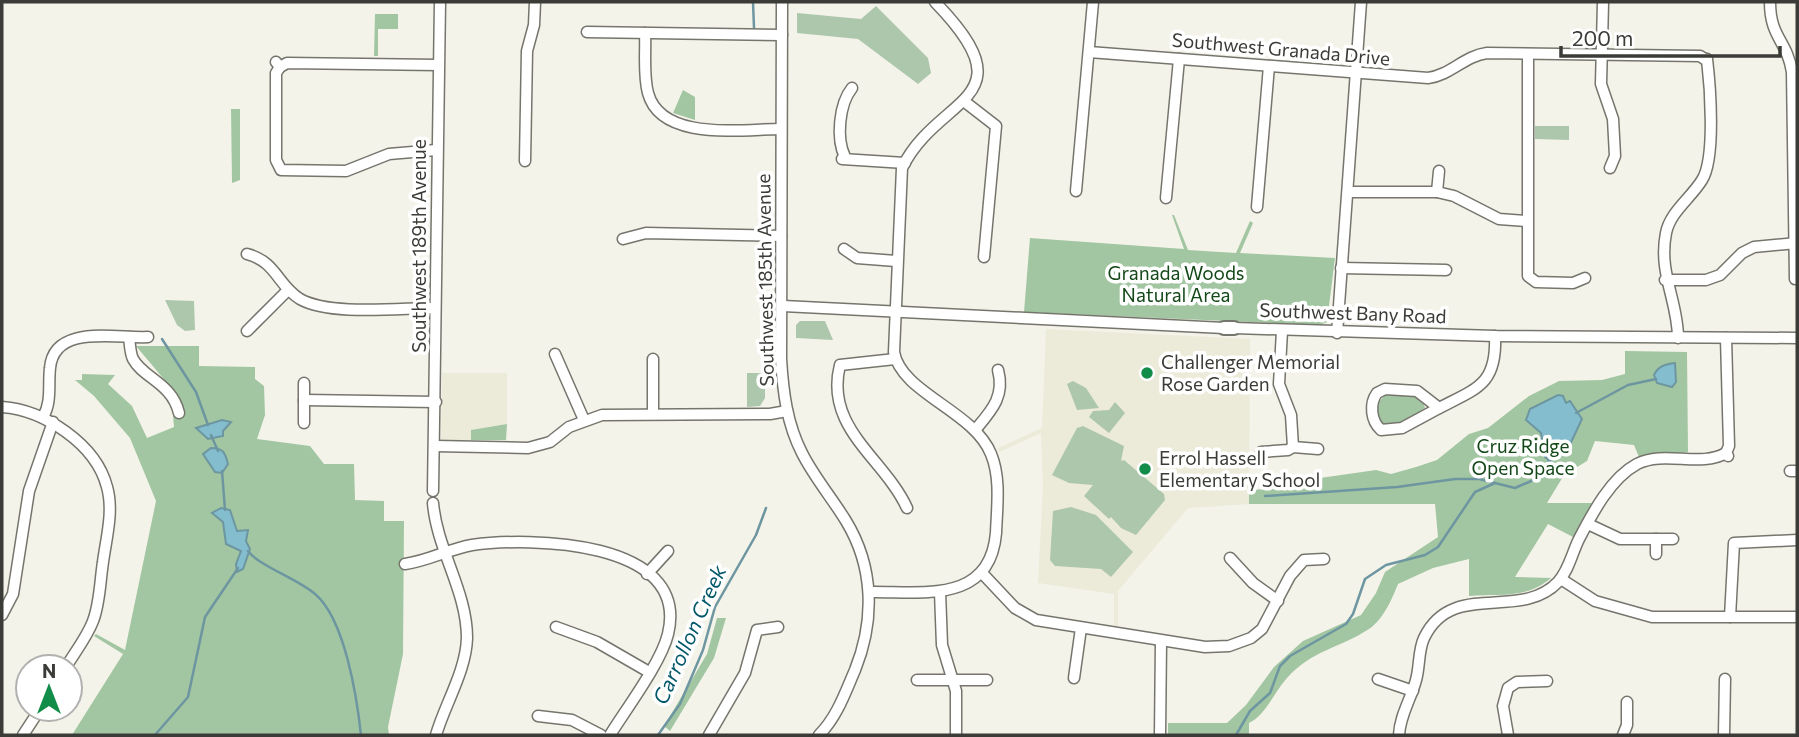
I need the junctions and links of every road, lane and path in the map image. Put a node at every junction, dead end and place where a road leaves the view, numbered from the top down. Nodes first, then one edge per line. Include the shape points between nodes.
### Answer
1 (440, 2) edge
2 (535, 2) edge
3 (782, 2) edge
4 (935, 2) edge
5 (1093, 2) edge
6 (1361, 2) edge
7 (1603, 2) edge
8 (1770, 2) edge
9 (587, 32) dead end
10 (645, 33) junction
11 (782, 35) junction
12 (1089, 52) junction
13 (1528, 54) junction
14 (1602, 55) junction
15 (1179, 59) junction
16 (438, 65) junction
17 (1269, 66) junction
18 (1357, 74) junction
19 (852, 88) dead end
20 (965, 103) junction
21 (781, 129) junction
22 (436, 150) junction
23 (525, 161) dead end
24 (905, 163) junction
25 (1610, 168) dead end
26 (1439, 171) dead end
27 (1076, 191) dead end
28 (1348, 192) junction
29 (1437, 192) junction
30 (1166, 198) dead end
31 (1257, 207) dead end
32 (1527, 221) junction
33 (781, 236) junction
34 (622, 240) dead end
35 (1795, 243) edge
36 (844, 249) dead end
37 (247, 254) dead end
38 (984, 257) dead end
39 (897, 261) junction
40 (1341, 268) junction
41 (1447, 270) dead end
42 (1585, 278) dead end
43 (1795, 279) dead end
44 (1665, 280) junction
45 (288, 290) junction
46 (783, 306) junction
47 (435, 308) junction
48 (894, 312) junction
49 (247, 331) dead end
50 (1282, 331) junction
51 (1336, 333) junction
52 (1495, 336) junction
53 (129, 337) junction
54 (148, 337) dead end
55 (1678, 338) junction
56 (1726, 338) junction
57 (1797, 338) edge
58 (555, 354) dead end
59 (653, 359) dead end
60 (895, 359) junction
61 (998, 370) dead end
62 (304, 383) dead end
63 (304, 400) junction
64 (436, 402) junction
65 (2, 407) edge
66 (1440, 408) junction
67 (787, 411) junction
68 (179, 413) dead end
69 (653, 414) junction
70 (48, 419) junction
71 (584, 420) junction
72 (304, 423) dead end
73 (976, 429) junction
74 (435, 446) junction
75 (1293, 447) junction
76 (1318, 449) dead end
77 (1261, 452) dead end
78 (433, 491) dead end
79 (433, 503) dead end
80 (906, 508) dead end
81 (1588, 524) junction
82 (1656, 539) junction
83 (1673, 539) dead end
84 (1797, 540) edge
85 (668, 551) dead end
86 (444, 554) junction
87 (1656, 554) dead end
88 (1230, 558) dead end
89 (1324, 559) dead end
90 (405, 564) dead end
91 (982, 573) junction
92 (647, 574) junction
93 (1560, 579) junction
94 (869, 592) junction
95 (940, 592) junction
96 (1278, 601) junction
97 (2, 615) edge
98 (1730, 617) junction
99 (1797, 617) edge
100 (556, 627) dead end
101 (778, 627) dead end
102 (1081, 628) junction
103 (1161, 641) junction
104 (75, 653) edge
105 (649, 672) junction
106 (1074, 678) dead end
107 (1378, 679) dead end
108 (1725, 679) dead end
109 (917, 680) dead end
110 (954, 680) junction
111 (987, 680) dead end
112 (1547, 681) dead end
113 (1413, 691) junction
114 (1627, 702) dead end
115 (538, 716) dead end
116 (436, 735) edge
117 (601, 735) edge
118 (610, 735) edge
119 (709, 735) edge
120 (819, 735) edge
121 (956, 735) edge
122 (1160, 735) edge
123 (1399, 735) edge
124 (1508, 735) edge
125 (1623, 735) edge
126 (1724, 735) edge

1 - 16 street, Southwest 189th Avenue
2 - 23 street via 526,64
3 - 11 street, Southwest 185th Avenue
4 - 20 street via 973,48 976,76
5 - 12 street
6 - 18 street
7 - 14 street
8 - 35 street via 1774,33 1787,52 1792,72
9 - 10 street
10 - 11 street
10 - 21 street via 647,91 665,118 691,128
11 - 21 street, Southwest 185th Avenue
12 - 15 street, Southwest Granada Drive
12 - 27 street
13 - 14 street, Southwest Granada Drive
13 - 18 street, Southwest Granada Drive via 1487,53 1464,58 1447,74 1432,78
13 - 32 street
14 - 25 street via 1601,84 1614,118 1615,156
14 - 44 street, Southwest Granada Drive via 1706,59 1707,170 1667,229
15 - 17 street, Southwest Granada Drive
15 - 30 street
16 - 22 street, Southwest 189th Avenue
16 - 22 street via 287,63 278,64 276,73 276,148 279,168 286,172 346,171 379,154
17 - 18 street, Southwest Granada Drive
17 - 31 street
18 - 28 street
19 - 24 street via 842,106 843,158
20 - 24 street via 913,148
20 - 38 street via 996,126
21 - 33 street, Southwest 185th Avenue
22 - 47 street, Southwest 189th Avenue
24 - 39 street
26 - 29 street
28 - 29 street
28 - 40 street
29 - 32 street via 1499,219
32 - 42 street via 1530,280 1573,283
33 - 34 street via 646,233
33 - 46 street, Southwest 185th Avenue
35 - 43 street
35 - 44 street via 1754,247 1720,275 1706,279
36 - 39 street via 857,258
37 - 45 street via 272,267
39 - 48 street
40 - 41 street
40 - 51 street
44 - 55 street via 1676,312
45 - 47 street via 320,307
45 - 49 street
46 - 48 street, Southwest Bany Road
46 - 67 street, Southwest 185th Avenue via 782,372
47 - 64 street, Southwest 189th Avenue
48 - 50 street, Southwest Bany Road
48 - 60 street
50 - 51 street, Southwest Bany Road
50 - 75 street via 1279,384 1291,415
51 - 52 street, Southwest Bany Road
52 - 55 street, Southwest Bany Road
52 - 66 street via 1494,366 1487,380
53 - 54 street
53 - 68 street via 135,363 156,379 177,403
53 - 70 street via 80,337 63,344 50,365
55 - 56 street, Southwest Bany Road
56 - 57 street, Southwest Bany Road
56 - 81 street via 1727,455 1644,461 1615,481
58 - 71 street
59 - 69 street
60 - 73 street via 911,379
60 - 80 street via 840,365 837,389 845,422 899,491
61 - 73 street via 998,401
62 - 63 street
63 - 64 street
63 - 72 street
64 - 74 street, Southwest 189th Avenue
65 - 70 street
66 - 66 street via 1417,391 1385,389 1374,397 1372,418 1381,430 1396,430
67 - 69 street
67 - 94 street, Southwest 185th Avenue via 805,460 853,533
69 - 71 street
70 - 97 street via 29,491 13,594
70 - 104 street via 90,457 104,478 110,505 97,609
71 - 74 street via 550,442 528,448
73 - 91 street via 991,452 998,484 995,542
74 - 78 street, Southwest 189th Avenue
75 - 76 street
75 - 77 street
79 - 86 street
81 - 82 street via 1620,539
81 - 93 street
82 - 83 street
82 - 87 street
84 - 98 street via 1734,543
85 - 92 street
86 - 90 street
86 - 92 street via 484,544 577,545 614,554
86 - 116 street via 465,611 467,641
88 - 96 street
89 - 96 street via 1304,560
91 - 95 street via 963,586
91 - 102 street via 1024,615
92 - 105 street via 666,599 670,621 667,640
93 - 98 street via 1595,601 1639,615
93 - 113 street via 1530,600 1466,603 1441,616 1423,640
94 - 95 street
94 - 120 street, Southwest 185th Avenue via 867,629 856,666 833,718
95 - 110 street via 942,645
96 - 103 street via 1262,628 1244,641 1214,648
98 - 99 street
100 - 105 street via 597,642
101 - 119 street via 757,630 745,673
102 - 103 street
102 - 106 street
103 - 122 street
105 - 118 street
107 - 113 street
108 - 126 street
109 - 110 street
110 - 111 street
110 - 121 street
112 - 124 street via 1517,682 1508,688 1503,706
113 - 123 street
114 - 125 street
115 - 117 street via 572,720

